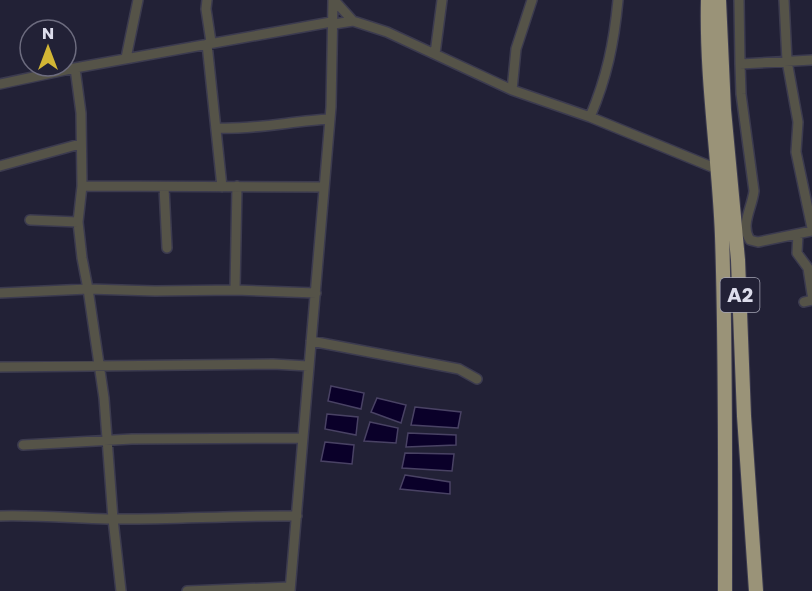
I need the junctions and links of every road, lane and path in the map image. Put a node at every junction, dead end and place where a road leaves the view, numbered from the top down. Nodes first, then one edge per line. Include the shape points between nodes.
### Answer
1 (138, 0) edge
2 (207, 0) edge
3 (333, 0) edge
4 (442, 0) edge
5 (532, 0) edge
6 (618, 0) edge
7 (708, 0) edge
8 (719, 0) edge
9 (739, 0) edge
10 (784, 0) edge
11 (353, 21) junction
12 (334, 24) junction
13 (209, 43) junction
14 (435, 54) junction
15 (126, 58) junction
16 (812, 60) edge
17 (787, 61) junction
18 (740, 64) junction
19 (78, 67) edge
20 (28, 78) edge
21 (76, 78) edge
22 (0, 84) edge
23 (512, 90) junction
24 (590, 117) junction
25 (330, 119) junction
26 (216, 128) junction
27 (80, 144) junction
28 (0, 166) edge
29 (717, 169) junction
30 (82, 186) junction
31 (237, 186) junction
32 (164, 187) junction
33 (222, 187) junction
34 (324, 187) junction
35 (30, 220) dead end
36 (78, 222) junction
37 (812, 229) edge
38 (798, 234) junction
39 (167, 248) dead end
40 (88, 289) junction
41 (236, 290) junction
42 (0, 293) edge
43 (316, 293) junction
44 (812, 294) edge
45 (311, 341) junction
46 (101, 366) junction
47 (308, 366) junction
48 (0, 367) edge
49 (477, 379) dead end
50 (302, 438) junction
51 (107, 441) junction
52 (23, 445) dead end
53 (0, 516) edge
54 (297, 516) junction
55 (113, 519) junction
56 (290, 589) edge
57 (121, 591) edge
58 (188, 591) edge
59 (725, 591) edge
60 (756, 591) edge

1 - 15 street
2 - 13 street
3 - 11 street
3 - 12 street
4 - 14 street
5 - 23 street via 516,49
6 - 24 street via 615,39
7 - 29 highway, A2
8 - 60 highway, A2
9 - 18 street
10 - 17 street
11 - 12 street
11 - 14 street
12 - 13 street
12 - 25 street
13 - 15 street
13 - 26 street
14 - 23 street
15 - 19 street
16 - 17 street
17 - 18 street
17 - 37 street via 798,122 796,152
18 - 38 street via 754,191 746,234 758,242
20 - 22 street
21 - 27 street
23 - 24 street
24 - 29 street
25 - 26 street
25 - 34 street
26 - 33 street
27 - 28 street
27 - 30 street
29 - 59 highway, A2 via 725,351
30 - 32 street
30 - 36 street
31 - 33 street
31 - 34 street
31 - 41 street
32 - 33 street
32 - 39 street
34 - 43 street
35 - 36 street
36 - 40 street
37 - 38 street
38 - 44 street via 797,253 808,268
40 - 41 street
40 - 42 street
40 - 46 street
41 - 43 street
43 - 45 street
45 - 47 street
45 - 49 street via 459,369
46 - 47 street
46 - 48 street
46 - 51 street
47 - 50 street
50 - 51 street
50 - 54 street
51 - 52 street
51 - 55 street
53 - 55 street
54 - 55 street
54 - 56 street
55 - 57 street
56 - 58 street

